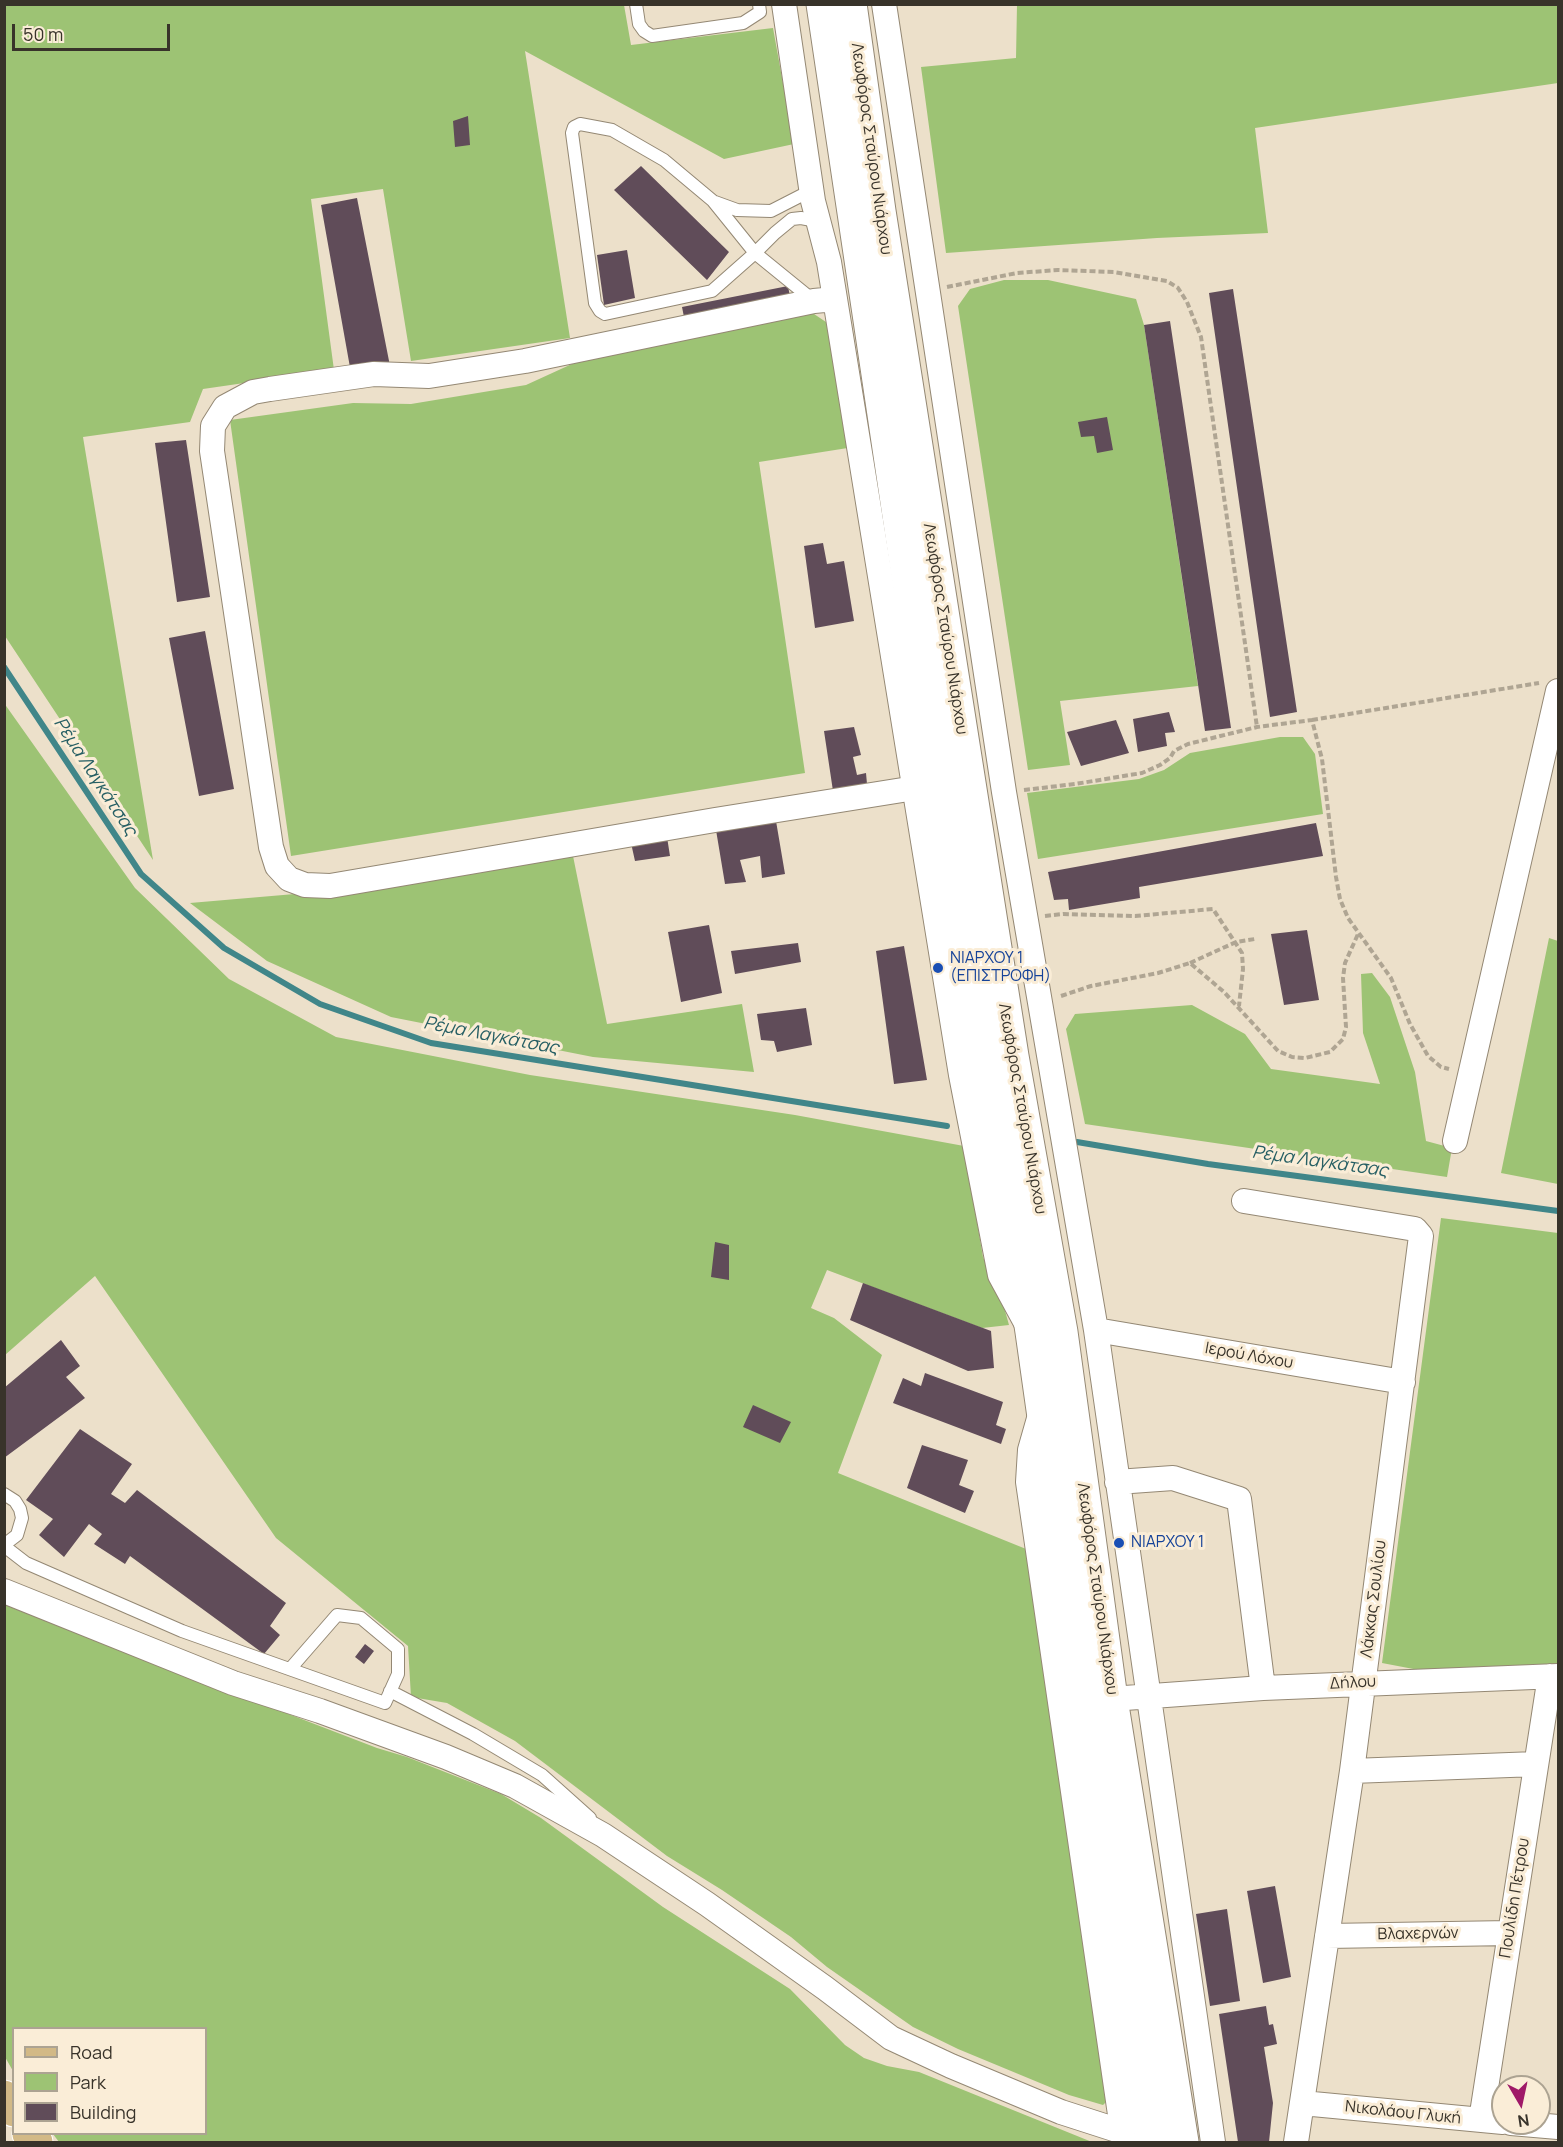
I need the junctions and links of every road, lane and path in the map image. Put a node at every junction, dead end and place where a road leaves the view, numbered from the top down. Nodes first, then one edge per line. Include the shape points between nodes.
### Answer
1 (636, 4) edge
2 (759, 4) edge
3 (784, 4) edge
4 (823, 4) edge
5 (850, 4) edge
6 (884, 4) edge
7 (812, 190) junction
8 (713, 201) junction
9 (817, 221) junction
10 (755, 253) junction
11 (927, 291) junction
12 (824, 300) junction
13 (1553, 686) edge
14 (1312, 720) junction
15 (1257, 727) junction
16 (915, 788) junction
17 (1004, 792) junction
18 (1026, 928) junction
19 (1359, 934) junction
20 (1255, 939) dead end
21 (1236, 942) junction
22 (1190, 963) junction
23 (1239, 1007) junction
24 (1039, 1008) junction
25 (1470, 1075) junction
26 (1455, 1141) dead end
27 (1244, 1201) dead end
28 (1096, 1330) junction
29 (1032, 1332) junction
30 (1403, 1382) junction
31 (1117, 1482) junction
32 (4, 1494) edge
33 (4, 1545) edge
34 (4, 1591) edge
35 (290, 1669) junction
36 (1554, 1676) edge
37 (1364, 1683) junction
38 (1263, 1688) junction
39 (390, 1691) junction
40 (1149, 1697) junction
41 (1111, 1699) junction
42 (1536, 1764) junction
43 (1352, 1772) junction
44 (627, 1851) junction
45 (1510, 1933) junction
46 (1327, 1936) junction
47 (1496, 2075) edge
48 (1302, 2103) junction
49 (1491, 2121) edge
50 (1133, 2139) edge
51 (1182, 2142) edge
52 (1213, 2142) edge
53 (1296, 2142) edge

1 - 2 lane via 639,24 651,36 743,23 760,12
3 - 7 street
4 - 29 main road, Λεωφόρος Σταύρου Νιάρχου via 975,1016
5 - 41 main road, Λεωφόρος Σταύρου Νιάρχου via 1012,1056 1061,1332
6 - 11 street
7 - 8 lane via 771,211 737,210
7 - 9 street
8 - 10 lane
8 - 10 lane via 641,145 612,130 580,124 574,127 595,303 600,311 605,314 712,291
9 - 10 lane via 792,219
9 - 12 street via 829,262
10 - 12 lane
11 - 15 path via 1017,273 1058,270 1114,272 1167,281 1178,288 1201,337
11 - 17 street
12 - 16 street
12 - 16 street via 525,361 429,376 374,374 253,392 225,407 213,426 212,452 271,847 278,866 289,879 305,885 330,886
13 - 14 path
13 - 25 street
14 - 15 path
14 - 19 path via 1322,759 1340,899
15 - 17 path via 1188,744 1142,773
16 - 29 street via 961,1076 1000,1275
17 - 18 street
18 - 21 path via 1042,917 1063,914 1135,916 1213,909
18 - 24 street
19 - 23 path via 1345,963 1343,978 1347,1027 1344,1039 1330,1052 1305,1058 1278,1052
19 - 25 path via 1391,978 1428,1056 1441,1066
20 - 21 path
21 - 22 path
21 - 23 path via 1242,952 1243,969
22 - 23 path
22 - 24 path via 1066,993
24 - 28 street
25 - 26 street
27 - 30 street, Λάκκας Σουλίου via 1415,1229 1421,1236
28 - 30 street, Ιερού Λόχου
28 - 31 street
29 - 50 main road, Λεωφόρος Σταύρου Νιάρχου via 1084,1707
30 - 37 street, Λάκκας Σουλίου
31 - 38 street via 1173,1478 1239,1499
31 - 40 street
32 - 33 lane via 15,1501 22,1518 17,1535
33 - 35 lane via 26,1563 182,1631
34 - 44 street via 233,1683 483,1772 552,1806
35 - 39 lane via 385,1703
35 - 39 lane via 337,1615 361,1618 398,1649 398,1674
36 - 37 street, Δήλου
36 - 42 street, Πουλίδη Πέτρου
37 - 38 street, Δήλου
37 - 43 street, Λάκκας Σουλίου
38 - 40 street, Δήλου
39 - 44 lane via 542,1775
40 - 41 street, Δήλου
40 - 52 street
41 - 51 main road, Λεωφόρος Σταύρου Νιάρχου
42 - 43 street
42 - 45 street, Πουλίδη Πέτρου
43 - 46 street, Λάκκας Σουλίου
44 - 50 street via 788,1961 891,2038
45 - 46 street, Βλαχερνών
45 - 47 street, Πουλίδη Πέτρου
46 - 48 street, Λάκκας Σουλίου
48 - 49 street, Νικολάου Γλυκή
48 - 53 street, Λάκκας Σουλίου

